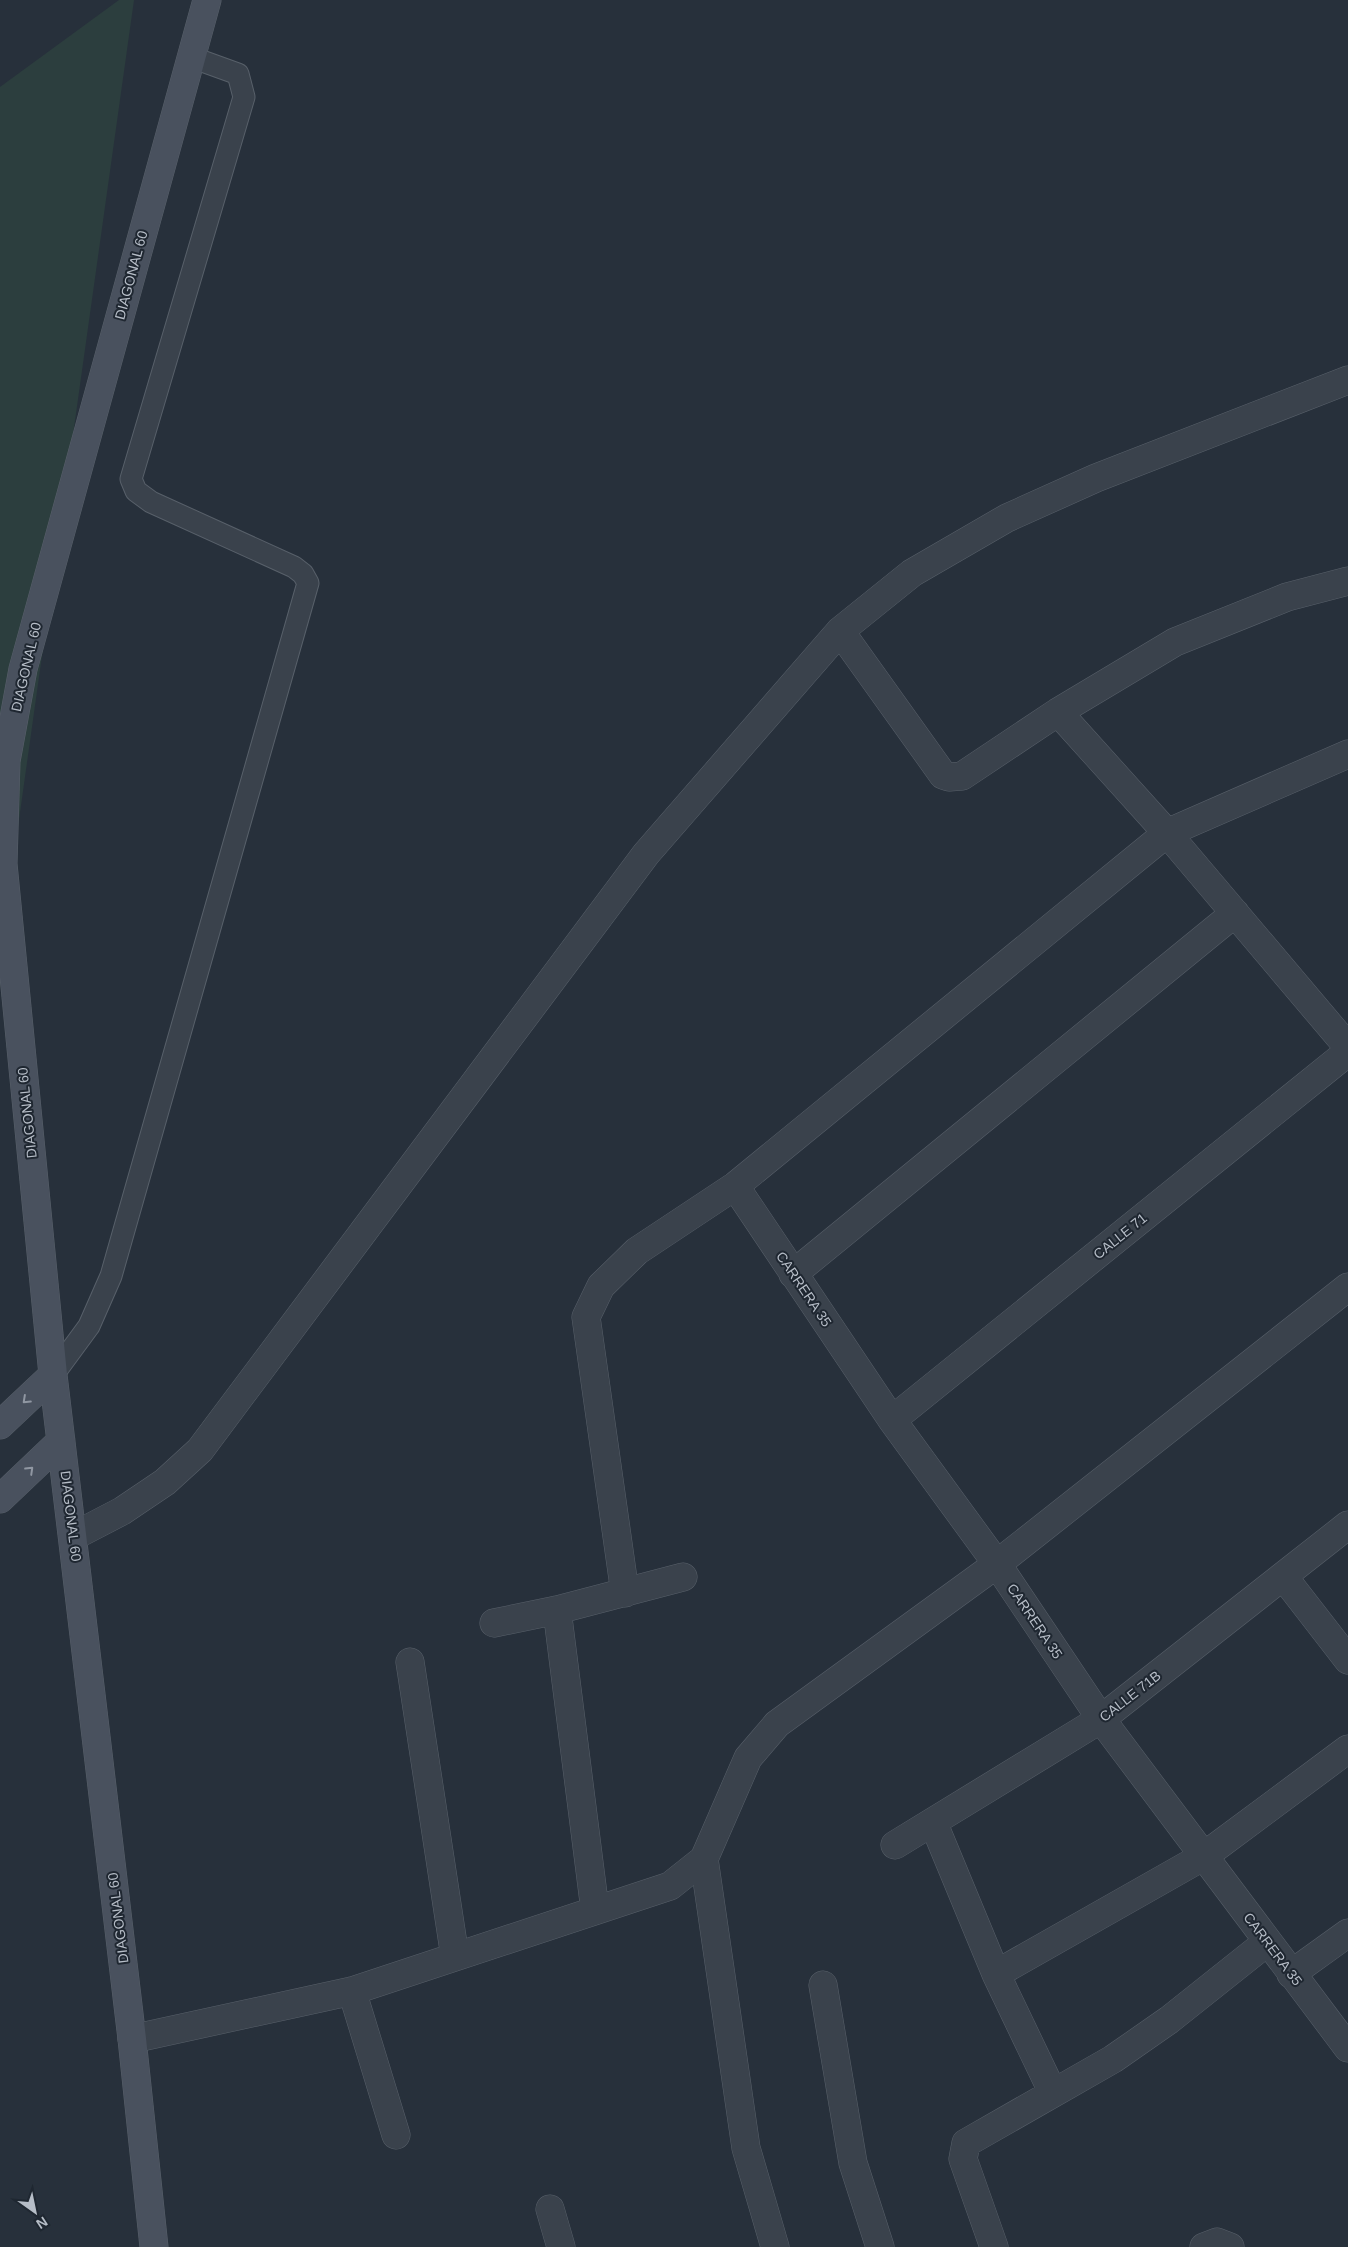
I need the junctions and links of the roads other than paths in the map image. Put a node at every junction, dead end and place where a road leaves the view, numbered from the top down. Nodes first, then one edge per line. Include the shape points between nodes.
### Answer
1 (207, 0) edge
2 (191, 57) junction
3 (1348, 380) edge
4 (1348, 581) edge
5 (840, 631) junction
6 (1058, 712) junction
7 (1348, 754) edge
8 (1166, 833) junction
9 (1235, 914) junction
10 (1348, 1047) edge
11 (1348, 1052) edge
12 (735, 1186) junction
13 (793, 1274) junction
14 (1348, 1287) edge
15 (53, 1375) junction
16 (892, 1420) junction
17 (0, 1425) edge
18 (61, 1441) junction
19 (0, 1499) edge
20 (1348, 1525) edge
21 (74, 1536) junction
22 (997, 1564) junction
23 (1283, 1576) junction
24 (683, 1577) dead end
25 (625, 1593) junction
26 (557, 1610) junction
27 (494, 1623) dead end
28 (1348, 1660) edge
29 (410, 1662) dead end
30 (1101, 1719) junction
31 (1348, 1749) edge
32 (932, 1822) junction
33 (895, 1845) dead end
34 (1204, 1856) junction
35 (704, 1859) junction
36 (596, 1910) junction
37 (1348, 1933) edge
38 (1266, 1942) junction
39 (455, 1957) junction
40 (996, 1974) junction
41 (1291, 1974) junction
42 (823, 1985) dead end
43 (352, 1991) junction
44 (132, 2039) junction
45 (1348, 2048) edge
46 (1053, 2093) junction
47 (396, 2135) dead end
48 (550, 2209) dead end
49 (154, 2247) edge
50 (561, 2247) edge
51 (775, 2247) edge
52 (880, 2247) edge
53 (994, 2247) edge
54 (1204, 2247) edge
55 (1230, 2247) edge

1 - 2 main road, DIAGONAL 60
2 - 15 main road, DIAGONAL 60 via 23,669 6,761 3,864
2 - 15 lane via 238,74 244,97 131,479 136,491 151,502 294,567 308,584 111,1276 89,1326
3 - 5 street via 1096,478 1007,518 912,573
4 - 6 street via 1287,597 1175,642
5 - 6 street via 943,775 962,776
5 - 21 street via 646,854 200,1450 165,1482
6 - 8 street
7 - 8 street
8 - 9 street
8 - 12 street
9 - 10 street
9 - 13 street
11 - 16 street, CALLE 71
12 - 13 street, CARRERA 35
12 - 25 street via 638,1251 601,1286 586,1316
13 - 16 street, CARRERA 35
14 - 22 street
15 -> 17 main road
15 - 18 main road, DIAGONAL 60
16 - 22 street, CARRERA 35
19 -> 18 main road
18 - 21 main road, DIAGONAL 60
20 - 23 street, CALLE 71B
21 - 44 main road, DIAGONAL 60
22 - 30 street, CARRERA 35
22 - 35 street via 777,1724 748,1758
23 - 28 street
23 - 30 street, CALLE 71B
24 - 25 street
25 - 26 street
26 - 27 street
26 - 36 street
29 - 39 street
30 - 32 street, CALLE 71B
30 - 34 street, CARRERA 35
31 - 34 street
32 - 33 street, CALLE 71B
32 - 40 street
34 - 38 street, CARRERA 35
34 - 40 street
35 - 36 street via 670,1886
35 - 51 street via 746,2148
36 - 39 street
37 - 41 street
38 - 41 street, CARRERA 35
38 - 46 street via 1169,2020 1113,2059
39 - 43 street
40 - 46 street
41 - 45 street, CARRERA 35
42 - 52 street via 853,2163
43 - 44 street
43 - 47 street
44 - 49 main road, DIAGONAL 60
46 - 53 street via 966,2143 963,2159
48 - 50 street
54 - 55 street via 1217,2242

